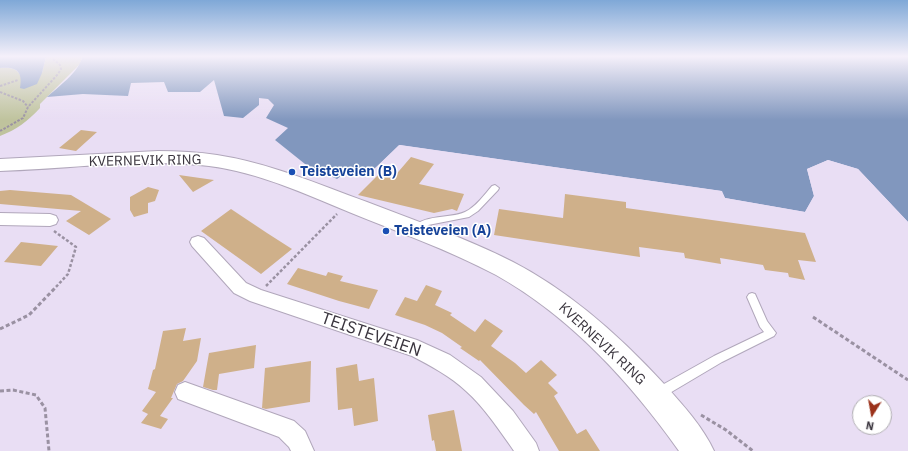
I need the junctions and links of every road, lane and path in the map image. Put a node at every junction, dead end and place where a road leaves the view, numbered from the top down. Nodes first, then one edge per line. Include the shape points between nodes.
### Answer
1 (53, 78) edge
2 (18, 80) dead end
3 (0, 86) edge
4 (0, 92) edge
5 (28, 107) junction
6 (0, 131) edge
7 (0, 165) edge
8 (494, 188) dead end
9 (332, 210) dead end
10 (337, 214) junction
11 (344, 217) dead end
12 (0, 219) edge
13 (45, 220) joint
14 (415, 230) junction
15 (198, 242) dead end
16 (256, 296) junction
17 (752, 297) dead end
18 (813, 317) dead end
19 (0, 329) edge
20 (908, 380) edge
21 (0, 391) edge
22 (185, 392) dead end
23 (656, 395) junction
24 (698, 414) dead end
25 (49, 451) edge
26 (303, 451) edge
27 (528, 451) edge
28 (698, 451) edge
29 (753, 451) edge

1 - 5 path
2 - 3 path
4 - 5 path via 23,101
5 - 6 path via 23,118
7 - 14 main road, KVERNEVIK RING via 152,158 211,160 276,176
8 - 14 lane via 466,215 421,224
9 - 10 path
10 - 11 path
10 - 16 path
12 - 13 street
13 - 19 path via 76,247 68,274 29,315
14 - 23 main road, KVERNEVIK RING via 489,260 551,297 613,349
15 - 16 street, TEISTEVEIEN via 240,288
16 - 27 street, TEISTEVEIEN via 417,349 443,362 474,384 505,419
17 - 23 lane via 763,324 771,333 718,359
18 - 20 path
21 - 25 path via 13,390 36,395 45,408
22 - 26 street via 286,428
23 - 28 main road, KVERNEVIK RING
24 - 29 path via 726,430

